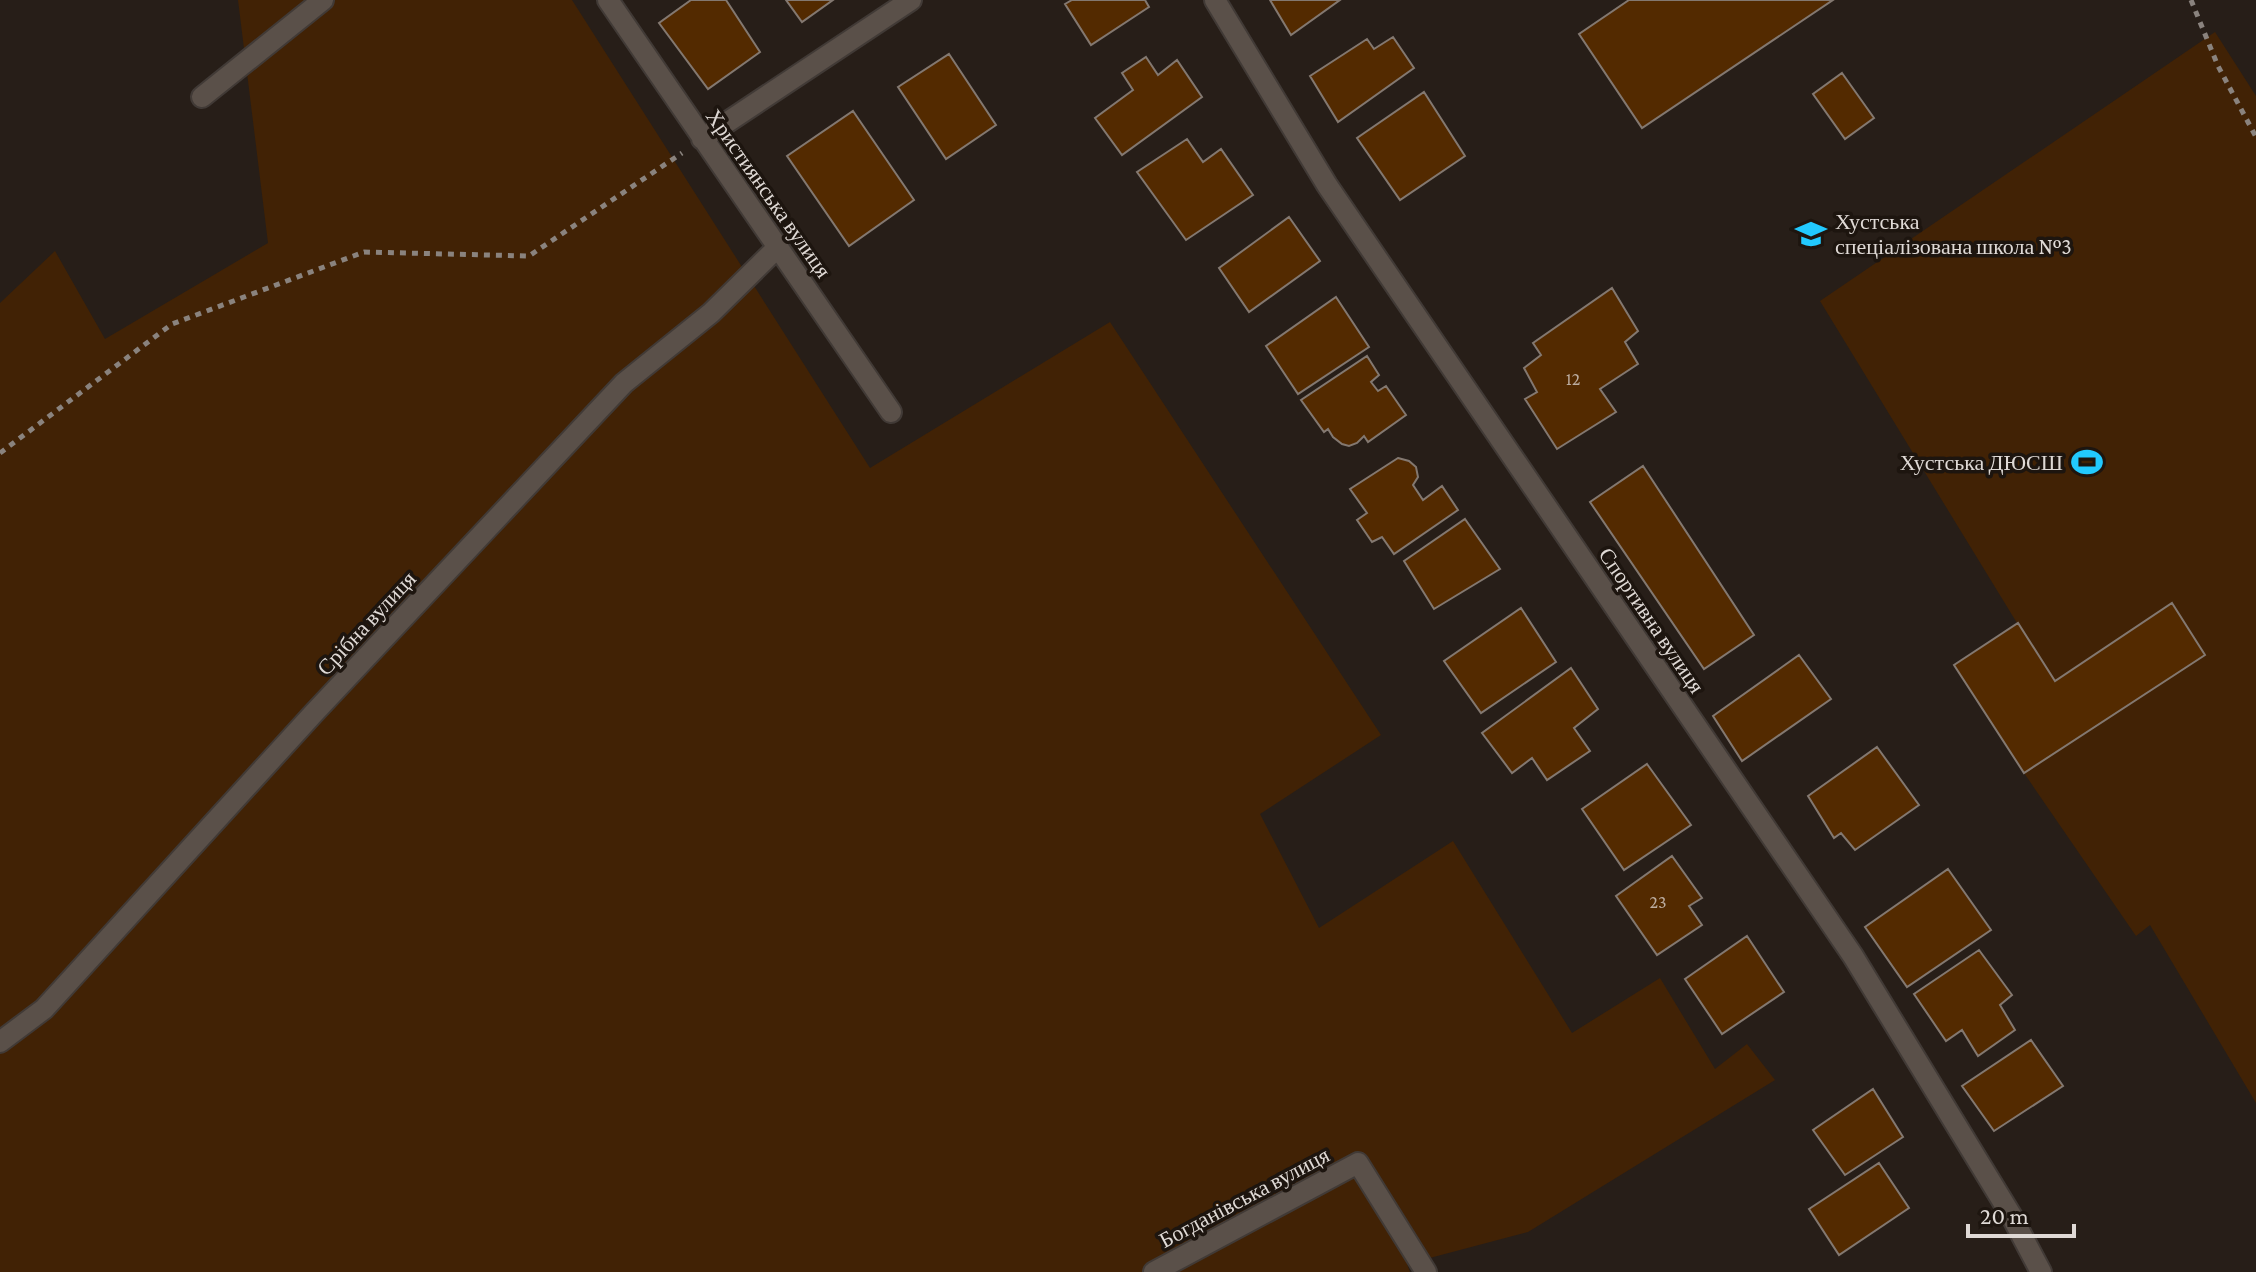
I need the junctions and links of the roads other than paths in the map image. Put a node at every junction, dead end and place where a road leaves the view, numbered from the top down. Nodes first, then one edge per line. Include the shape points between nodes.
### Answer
1 (323, 0) edge
2 (608, 0) edge
3 (911, 0) edge
4 (1215, 0) edge
5 (202, 97) dead end
6 (702, 139) junction
7 (777, 248) junction
8 (891, 412) dead end
9 (0, 1042) edge
10 (1154, 1272) edge
11 (1426, 1272) edge
12 (2041, 1272) edge

1 - 5 street
2 - 6 street, Християнська вулиця
3 - 6 street
4 - 12 street, Спортивна вулиця via 1327,185 1853,956
6 - 7 street, Християнська вулиця
7 - 8 street, Християнська вулиця
7 - 9 street, Срібна вулиця via 711,313 624,383 44,1009
10 - 11 street, Богданівська вулиця via 1358,1163

